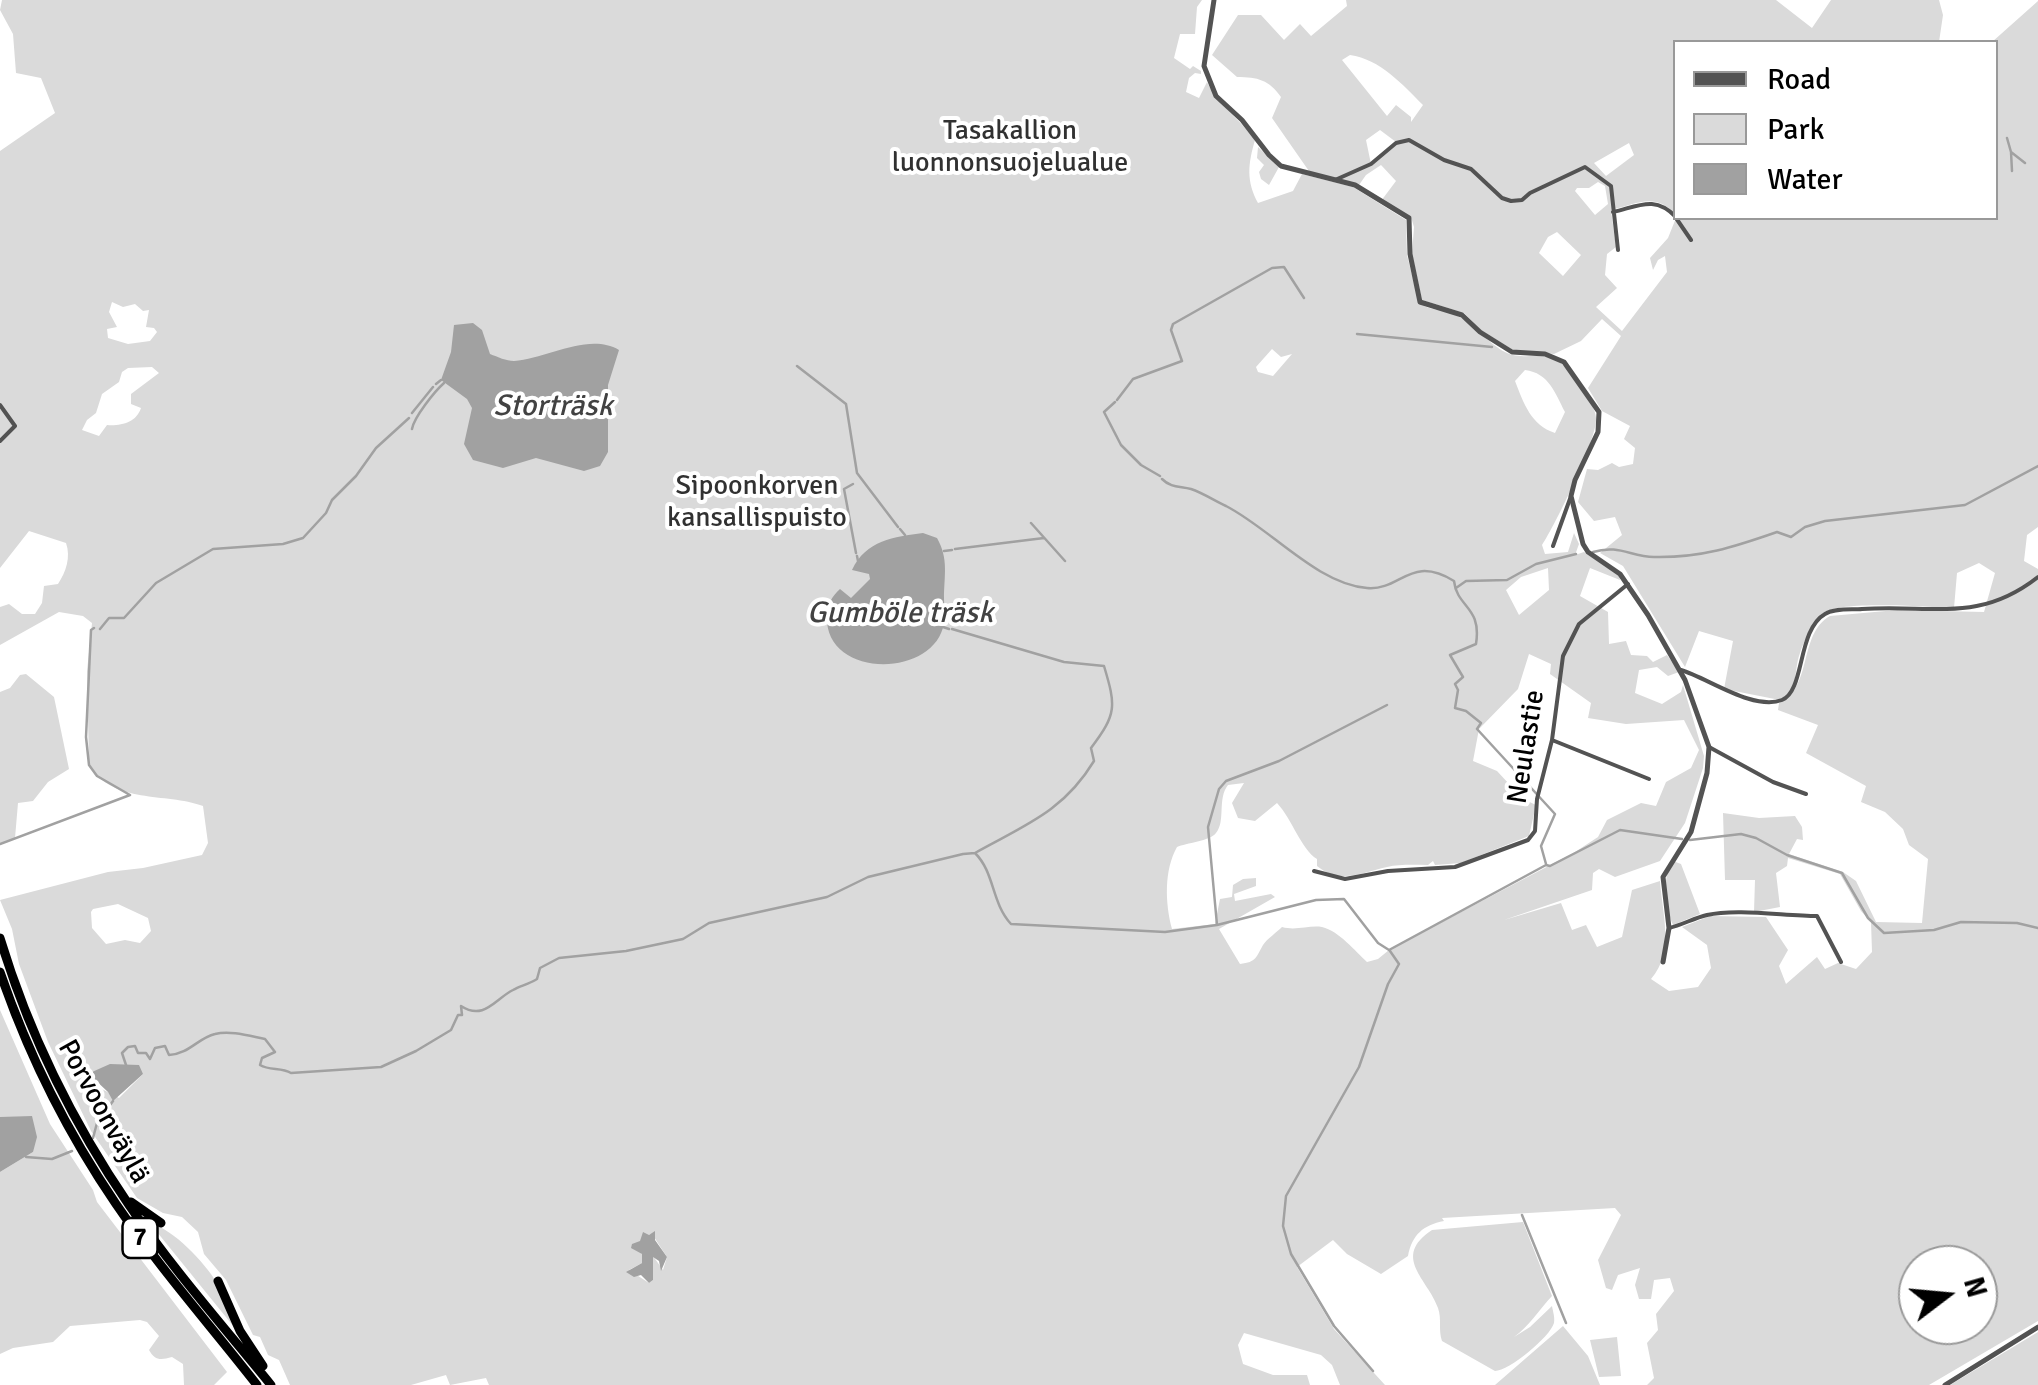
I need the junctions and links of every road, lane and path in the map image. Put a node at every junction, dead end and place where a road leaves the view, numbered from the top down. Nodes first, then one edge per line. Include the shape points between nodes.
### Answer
1 (1214, 0) edge
2 (1335, 180) junction
3 (1614, 212) junction
4 (1673, 214) edge
5 (1678, 220) edge
6 (1691, 240) dead end
7 (1618, 250) dead end
8 (0, 405) edge
9 (0, 442) edge
10 (1571, 496) junction
11 (1553, 546) dead end
12 (2038, 577) edge
13 (1628, 584) junction
14 (1680, 670) junction
15 (1552, 740) junction
16 (1709, 747) junction
17 (1649, 779) dead end
18 (1806, 794) dead end
19 (1314, 870) dead end
20 (1669, 928) junction
21 (0, 938) edge
22 (1663, 962) dead end
23 (1840, 962) dead end
24 (0, 972) edge
25 (0, 986) edge
26 (10, 1000) junction
27 (118, 1189) junction
28 (162, 1223) dead end
29 (218, 1282) dead end
30 (2038, 1327) edge
31 (258, 1385) edge
32 (273, 1385) edge
33 (1945, 1385) edge

1 - 2 street via 1204,66 1216,96 1281,166
2 - 3 street via 1396,143 1414,140 1471,169 1511,202 1585,167 1611,186
2 - 10 street via 1408,218 1420,302 1462,315 1504,349 1552,355 1572,370 1600,419
3 - 4 street via 1654,202
3 - 7 street
5 - 6 street
8 - 9 street via 16,426
10 - 11 street
10 - 13 street via 1588,552
12 - 14 street via 1990,606 1830,612 1820,617 1800,653 1796,684 1778,701 1739,695
13 - 14 street
13 - 15 street, Neulastie via 1572,636 1560,667
14 - 16 street
15 - 17 street
15 - 19 street, Neulastie via 1528,840 1467,864 1356,878
16 - 18 street
16 - 20 street via 1691,832 1662,877
20 - 22 street
20 - 23 street via 1708,914 1817,916
21 - 27 highway, Porvoonväylä / 7 via 61,1091
24 - 26 highway, Porvoonväylä / 7
25 - 26 highway
26 - 31 highway, Porvoonväylä / 7 via 56,1104 100,1180
27 - 28 highway
27 - 32 highway, Porvoonväylä / 7
29 - 32 highway
30 - 33 street

